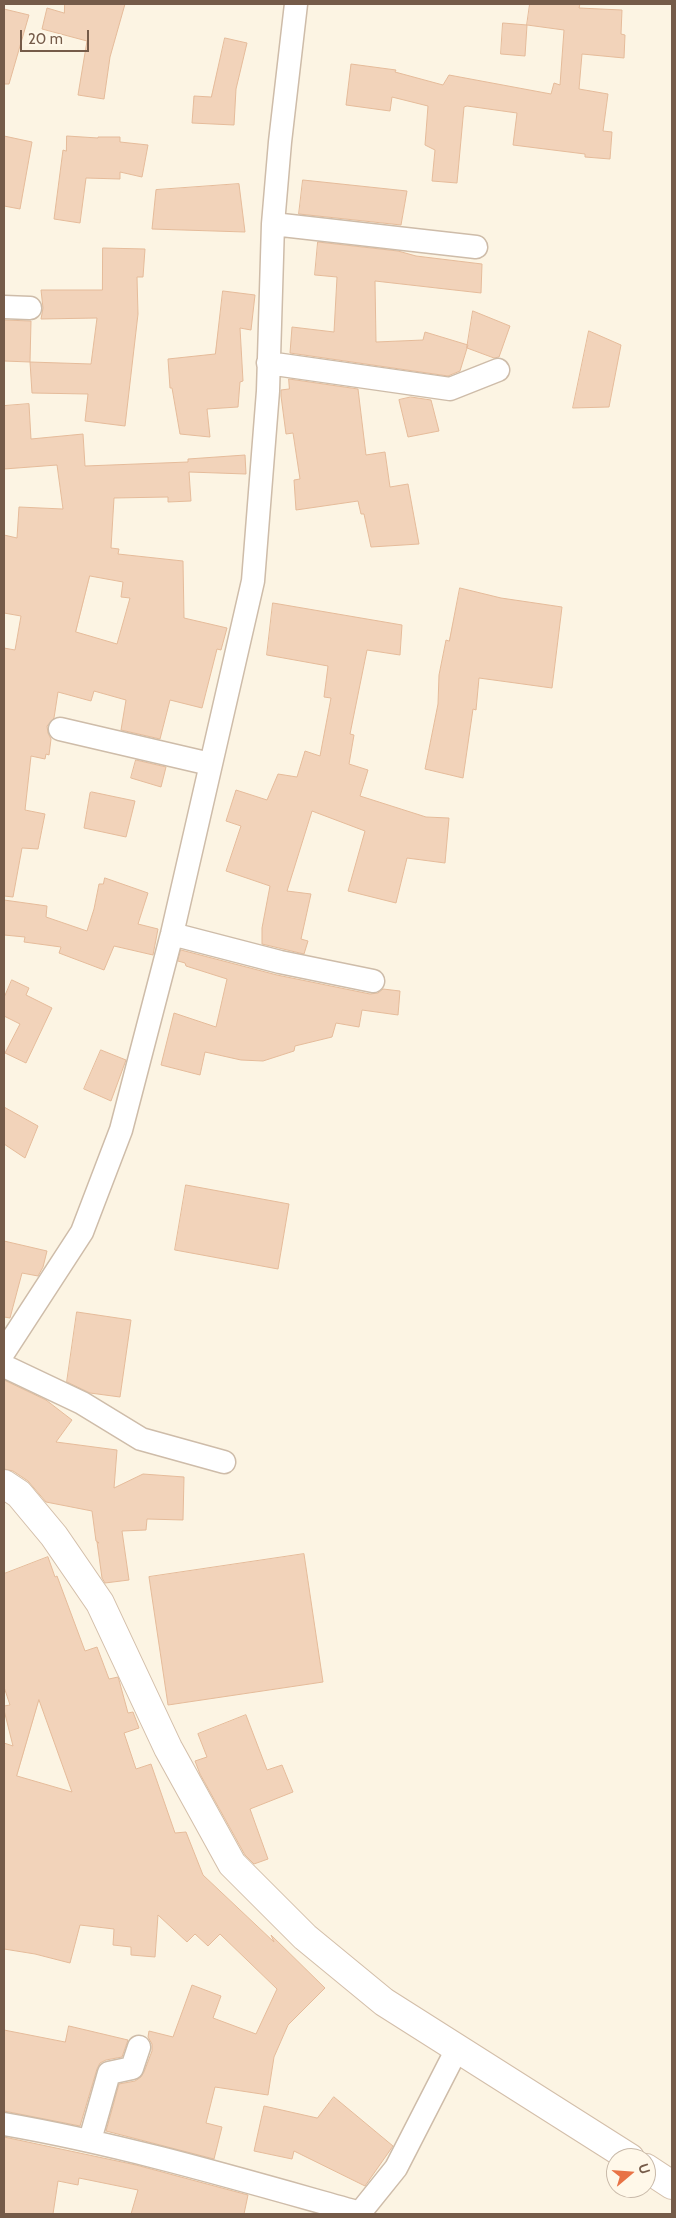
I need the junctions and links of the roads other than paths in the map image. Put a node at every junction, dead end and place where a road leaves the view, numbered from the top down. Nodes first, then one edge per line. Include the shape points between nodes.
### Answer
1 (296, 4) edge
2 (272, 224) junction
3 (476, 247) dead end
4 (4, 307) edge
5 (30, 308) dead end
6 (268, 363) junction
7 (498, 370) dead end
8 (60, 729) dead end
9 (210, 764) junction
10 (172, 934) junction
11 (374, 981) dead end
12 (4, 1352) edge
13 (4, 1366) edge
14 (224, 1462) dead end
15 (4, 1484) edge
16 (140, 2047) dead end
17 (458, 2049) junction
18 (4, 2124) edge
19 (90, 2140) junction
20 (614, 2148) edge
21 (656, 2175) edge
22 (672, 2185) edge
23 (360, 2214) edge

1 - 2 street
2 - 3 street
2 - 6 street
4 - 5 street
6 - 7 street via 450,389
6 - 9 street via 253,581
8 - 9 street
9 - 10 street
10 - 11 street via 280,962
10 - 12 street via 121,1130 82,1232
13 - 14 street via 82,1402 141,1439
15 - 17 street via 18,1494 54,1536 100,1603 168,1748 232,1864 312,1943 384,2002
16 - 19 street via 132,2068 109,2073
17 - 20 street
17 - 23 street via 396,2168
18 - 19 street
19 - 23 street
21 - 22 street

